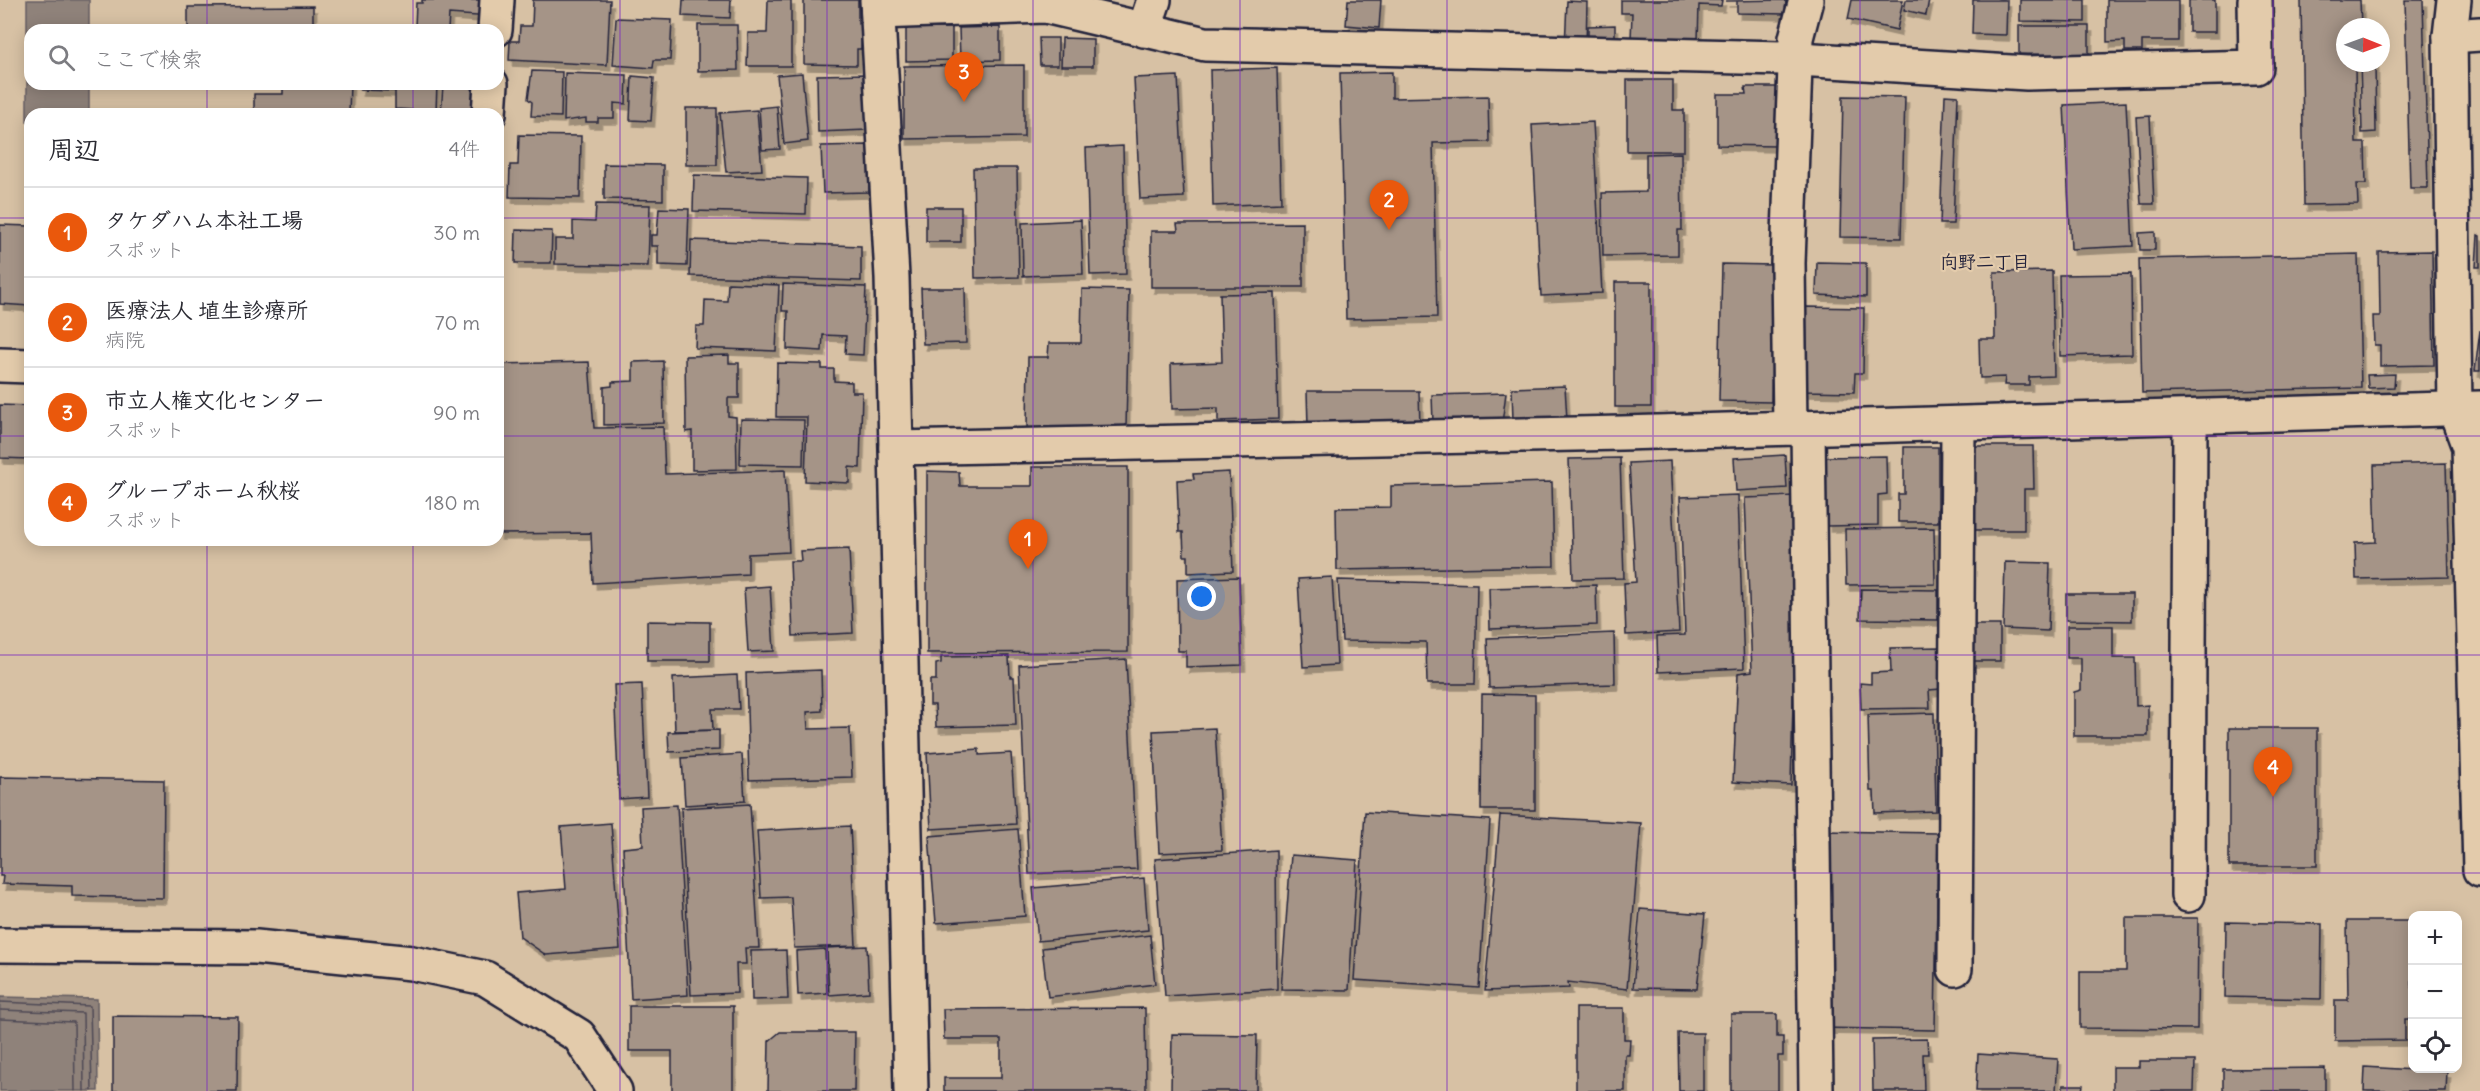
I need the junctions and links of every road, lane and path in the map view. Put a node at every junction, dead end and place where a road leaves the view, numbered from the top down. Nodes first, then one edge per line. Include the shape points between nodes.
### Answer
1 (497, 0) edge
2 (1806, 0) edge
3 (2255, 0) edge
4 (2454, 0) edge
5 (878, 6) edge
6 (1100, 10) edge
7 (1149, 15) edge
8 (495, 24) edge
9 (2465, 35) edge
10 (1796, 59) junction
11 (491, 90) edge
12 (489, 108) edge
13 (0, 365) edge
14 (24, 366) edge
15 (2468, 408) edge
16 (2190, 417) junction
17 (1958, 424) junction
18 (1799, 428) junction
19 (896, 448) junction
20 (2478, 758) edge
21 (2480, 870) edge
22 (2187, 895) dead end
23 (0, 945) edge
24 (1955, 969) dead end
25 (615, 1091) edge
26 (911, 1091) edge
27 (1816, 1091) edge

1 - 8 street
2 - 10 street via 1796,38
3 - 10 street via 2256,67 2027,73
4 - 9 street
5 - 6 street via 1045,6
5 - 19 street
6 - 7 street
7 - 10 street via 1205,44
9 - 15 street
10 - 18 street via 1788,263
11 - 12 street
13 - 14 street
15 - 16 street
15 - 20 street
16 - 17 street
16 - 22 street
17 - 18 street
17 - 24 street
18 - 19 street
18 - 27 street
19 - 26 street
20 - 21 street
23 - 25 street via 256,947 412,963 485,978 579,1036

